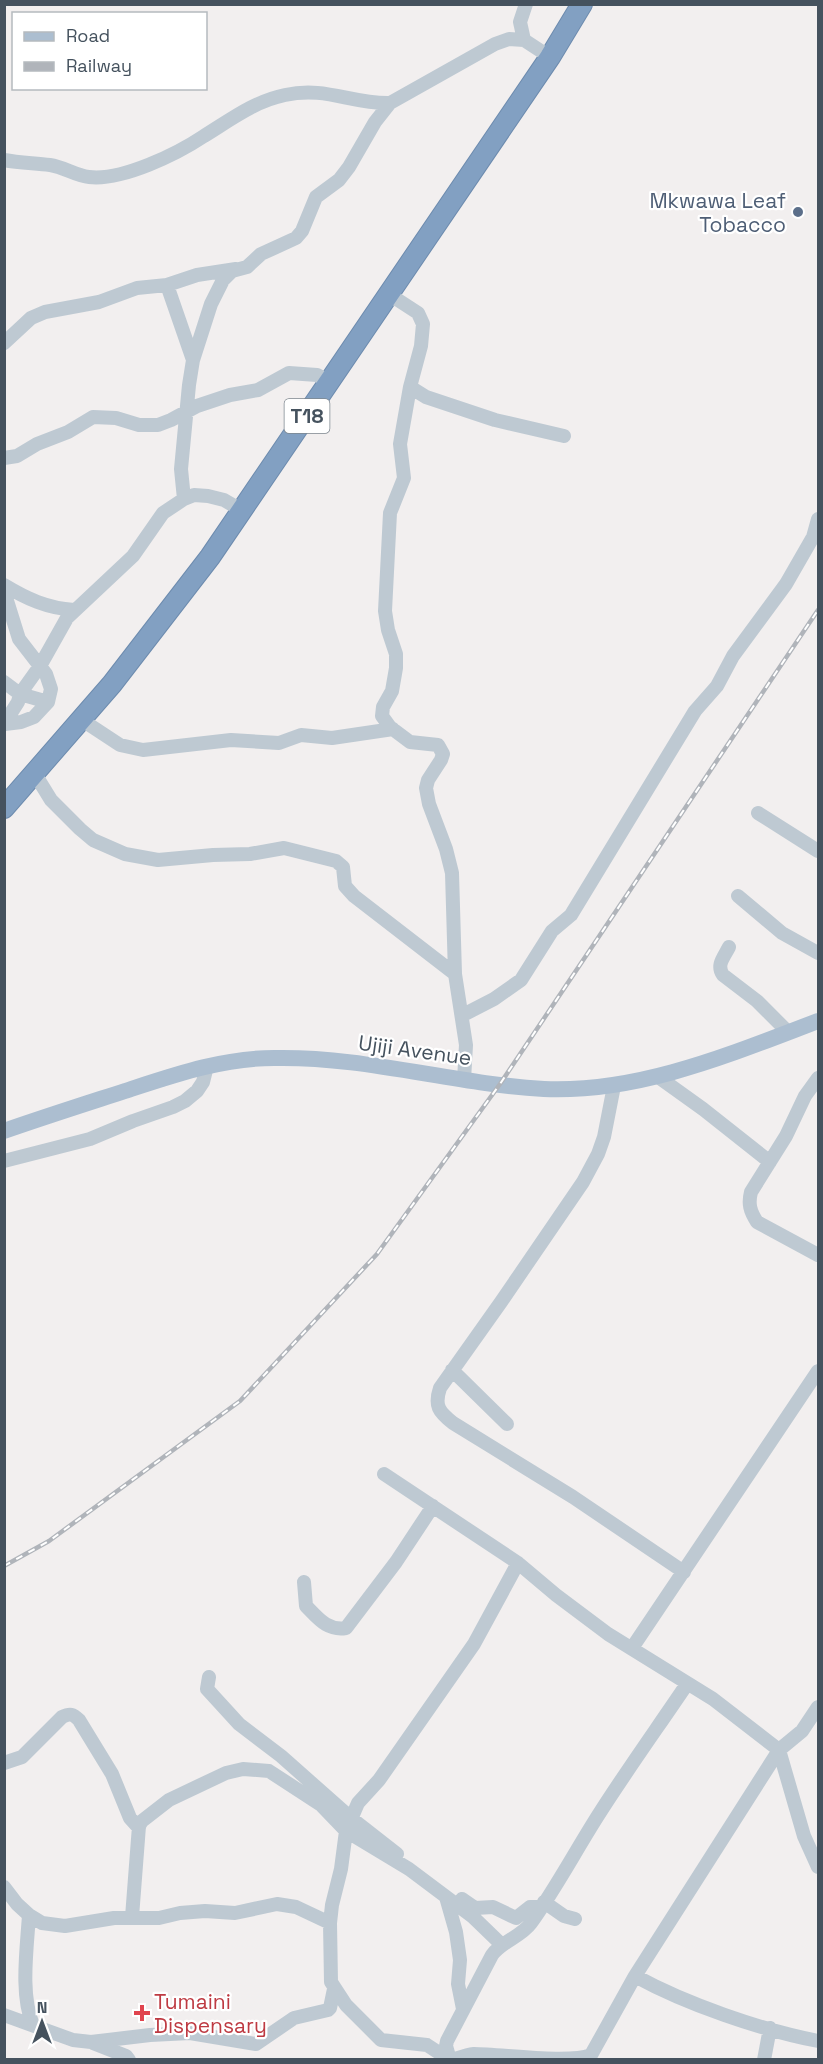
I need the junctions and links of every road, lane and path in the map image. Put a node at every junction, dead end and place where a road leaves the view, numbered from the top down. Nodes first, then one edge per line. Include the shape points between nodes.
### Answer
1 (525, 4) edge
2 (582, 4) edge
3 (524, 40) junction
4 (550, 57) junction
5 (390, 103) junction
6 (4, 160) edge
7 (247, 267) junction
8 (167, 285) junction
9 (387, 296) junction
10 (4, 343) edge
11 (193, 360) junction
12 (330, 382) junction
13 (410, 387) junction
14 (185, 411) junction
15 (564, 436) dead end
16 (4, 458) edge
17 (184, 499) junction
18 (243, 511) junction
19 (819, 519) edge
20 (4, 585) edge
21 (4, 591) edge
22 (74, 610) junction
23 (39, 666) junction
24 (4, 682) edge
25 (20, 694) junction
26 (48, 702) junction
27 (82, 720) junction
28 (5, 724) edge
29 (393, 729) junction
30 (35, 774) junction
31 (4, 808) edge
32 (758, 813) dead end
33 (819, 851) edge
34 (738, 896) dead end
35 (729, 947) dead end
36 (819, 953) edge
37 (455, 974) junction
38 (463, 1015) junction
39 (819, 1021) edge
40 (788, 1032) junction
41 (207, 1066) junction
42 (657, 1076) junction
43 (464, 1080) junction
44 (818, 1081) edge
45 (614, 1086) junction
46 (4, 1131) edge
47 (4, 1161) edge
48 (770, 1162) junction
49 (819, 1255) edge
50 (452, 1370) junction
51 (819, 1371) edge
52 (507, 1424) dead end
53 (384, 1474) dead end
54 (433, 1506) junction
55 (518, 1563) junction
56 (684, 1572) junction
57 (304, 1582) dead end
58 (632, 1648) junction
59 (209, 1677) dead end
60 (687, 1684) junction
61 (819, 1707) edge
62 (779, 1750) junction
63 (4, 1762) edge
64 (348, 1825) junction
65 (139, 1828) junction
66 (819, 1867) edge
67 (4, 1887) edge
68 (446, 1897) junction
69 (542, 1905) junction
70 (29, 1915) junction
71 (132, 1917) junction
72 (575, 1919) dead end
73 (330, 1923) junction
74 (502, 1945) junction
75 (635, 1976) junction
76 (334, 1989) junction
77 (463, 2009) junction
78 (4, 2015) edge
79 (33, 2025) junction
80 (770, 2028) junction
81 (819, 2041) edge
82 (91, 2042) junction
83 (590, 2057) edge
84 (129, 2060) edge
85 (450, 2060) edge
86 (764, 2060) edge

1 - 3 street via 520,22
2 - 4 highway, T18
3 - 4 street
3 - 5 street via 509,39 495,44
4 - 9 highway, T18
5 - 6 street via 318,92 272,98 178,151 115,177 87,177 51,165
5 - 7 street via 339,180 316,197 296,238 261,254
7 - 8 street via 197,275
7 - 11 street via 232,271 216,291
8 - 10 street via 143,286 99,302 37,314
8 - 11 street
9 - 12 highway, T18
9 - 13 street via 418,313 423,324
11 - 14 street
12 - 14 street via 317,375 289,374 258,390
12 - 18 highway, T18
13 - 15 street via 426,397 495,420
13 - 29 street via 400,444 404,478 390,513 385,597 396,668 382,716
14 - 16 street via 171,420 148,426 93,417 17,456
14 - 17 street via 181,469
17 - 18 street via 208,496 225,500
17 - 22 street via 163,513 133,556
18 - 27 highway, T18 via 178,602
19 - 38 street via 786,584 733,656 717,686 695,711 572,915 552,931 521,980
20 - 22 street via 40,604
21 - 23 street via 19,639
22 - 23 street
23 - 25 street
23 - 26 street via 50,681
24 - 25 street
25 - 26 street
25 - 28 street
26 - 28 street via 27,721
27 - 29 street via 120,745 143,750 231,740 279,742 301,735 332,738
27 - 30 highway, T18
29 - 37 street via 414,743 438,745 443,754 426,788 451,863
30 - 31 highway, T18
30 - 37 street via 51,800 80,829 93,840 125,854 158,860 284,848 336,861 343,867 345,886 354,896
32 - 33 street
34 - 36 street via 782,933
35 - 40 street via 719,970 757,1000
37 - 38 street
38 - 43 street
39 - 40 main road, Ujiji Avenue
40 - 42 main road, Ujiji Avenue
41 - 43 main road, Ujiji Avenue via 274,1058 366,1065
41 - 46 main road, Ujiji Avenue
41 - 47 street via 203,1082 186,1101 90,1139
42 - 45 main road, Ujiji Avenue
42 - 48 street
43 - 45 main road, Ujiji Avenue via 545,1089
44 - 48 street via 805,1096
45 - 50 street via 604,1137 583,1182
48 - 49 street via 751,1192 751,1213 757,1222
50 - 52 street
50 - 56 street via 436,1398 442,1415
51 - 56 street
53 - 54 street
54 - 55 street
54 - 57 street via 346,1628 328,1627 306,1606
55 - 58 street via 608,1634
55 - 64 street via 474,1644 379,1780 358,1803
56 - 58 street
58 - 60 street
59 - 64 street via 207,1689 239,1724 281,1756
60 - 62 street
60 - 69 street
61 - 62 street via 802,1731
62 - 66 street via 804,1836
62 - 75 street
63 - 65 street via 22,1757 62,1717 74,1716 107,1766 130,1818
64 - 65 street via 269,1771 243,1769 225,1773 169,1800 142,1821
64 - 68 street
64 - 69 street via 475,1908 493,1907 516,1918 530,1907
64 - 73 street
65 - 71 street
67 - 70 street
68 - 74 street
68 - 77 street via 456,1932
69 - 72 street
69 - 74 street via 522,1933
70 - 71 street via 42,1923 64,1926
70 - 79 street via 26,1983
71 - 73 street via 235,1912 278,1904 296,1907
73 - 76 street
74 - 77 street via 492,1955
75 - 80 street via 676,1996
75 - 83 street
76 - 82 street via 328,2010 294,2018 256,2044 190,2033
76 - 85 street via 381,2040 427,2045
77 - 85 street via 447,2041
78 - 79 street
79 - 82 street via 73,2040
80 - 81 street
80 - 86 street
82 - 84 street
83 - 85 street via 528,2059 472,2054

